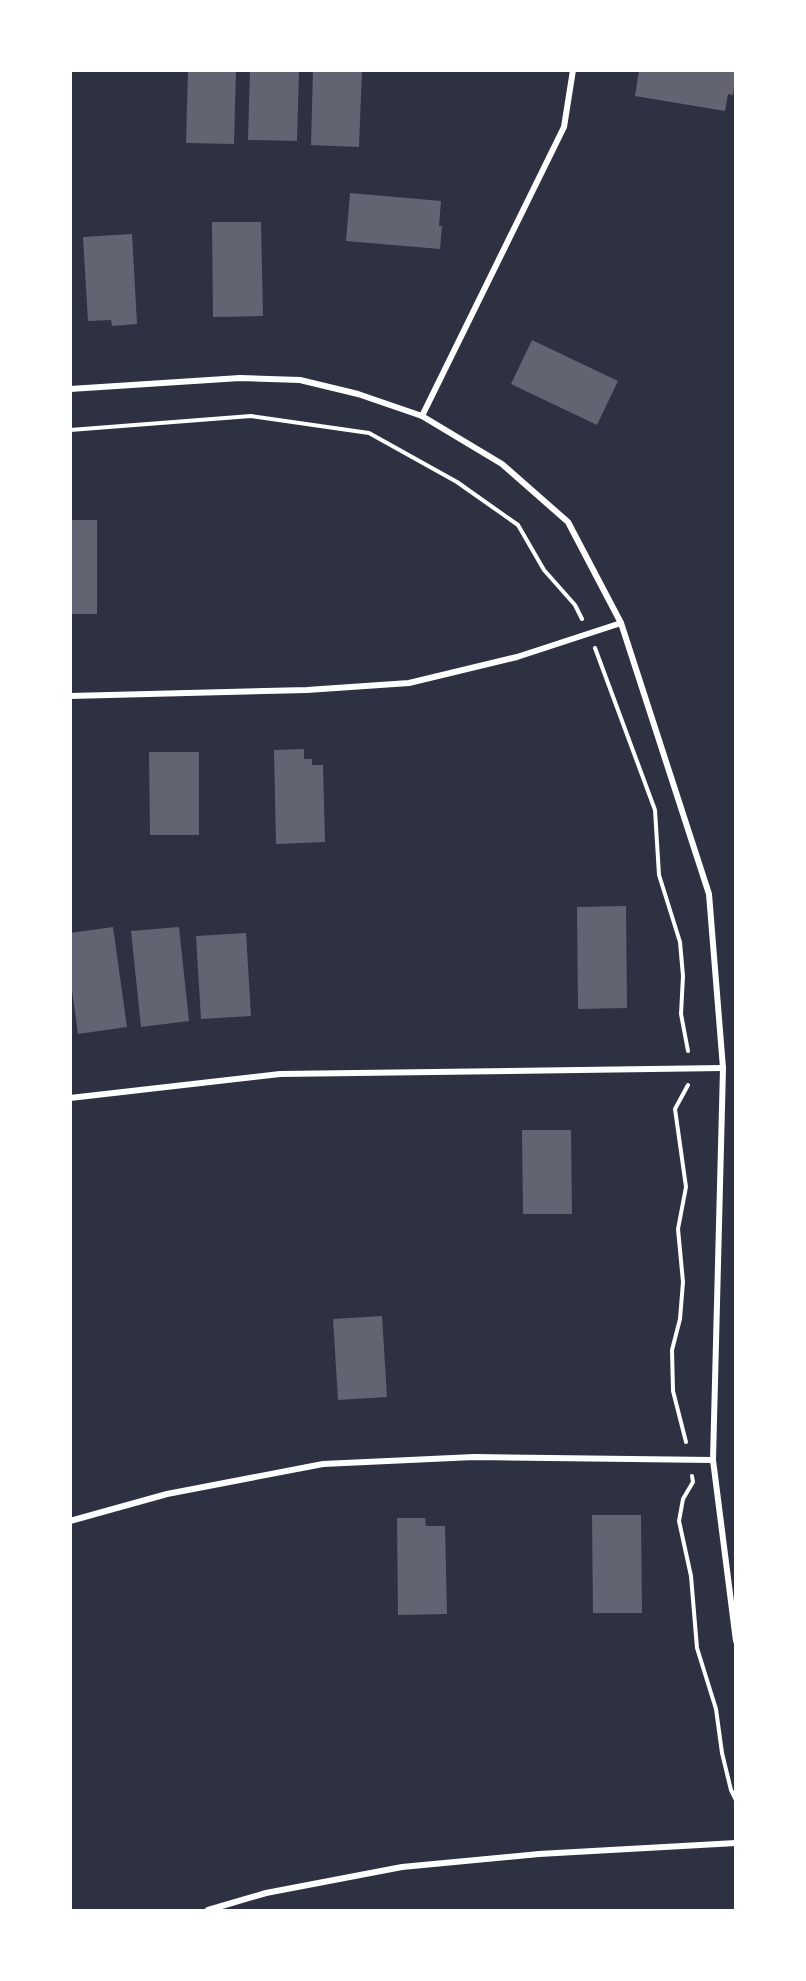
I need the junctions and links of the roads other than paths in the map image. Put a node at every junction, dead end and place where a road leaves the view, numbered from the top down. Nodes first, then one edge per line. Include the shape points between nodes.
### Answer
1 (573, 70) edge
2 (70, 389) edge
3 (422, 416) junction
4 (621, 623) junction
5 (70, 696) edge
6 (723, 1068) junction
7 (70, 1098) edge
8 (713, 1460) junction
9 (70, 1521) edge
10 (735, 1641) edge
11 (735, 1843) edge
12 (208, 1911) edge

1 - 3 street via 564,127
2 - 3 street via 240,378 300,380
3 - 4 street via 502,464 568,522
4 - 5 street via 517,657 409,683 307,690
4 - 6 street via 709,894
6 - 7 street via 280,1074
6 - 8 street
8 - 9 street via 474,1457 323,1464 168,1494
8 - 10 street
11 - 12 street via 539,1854 402,1867 266,1893

